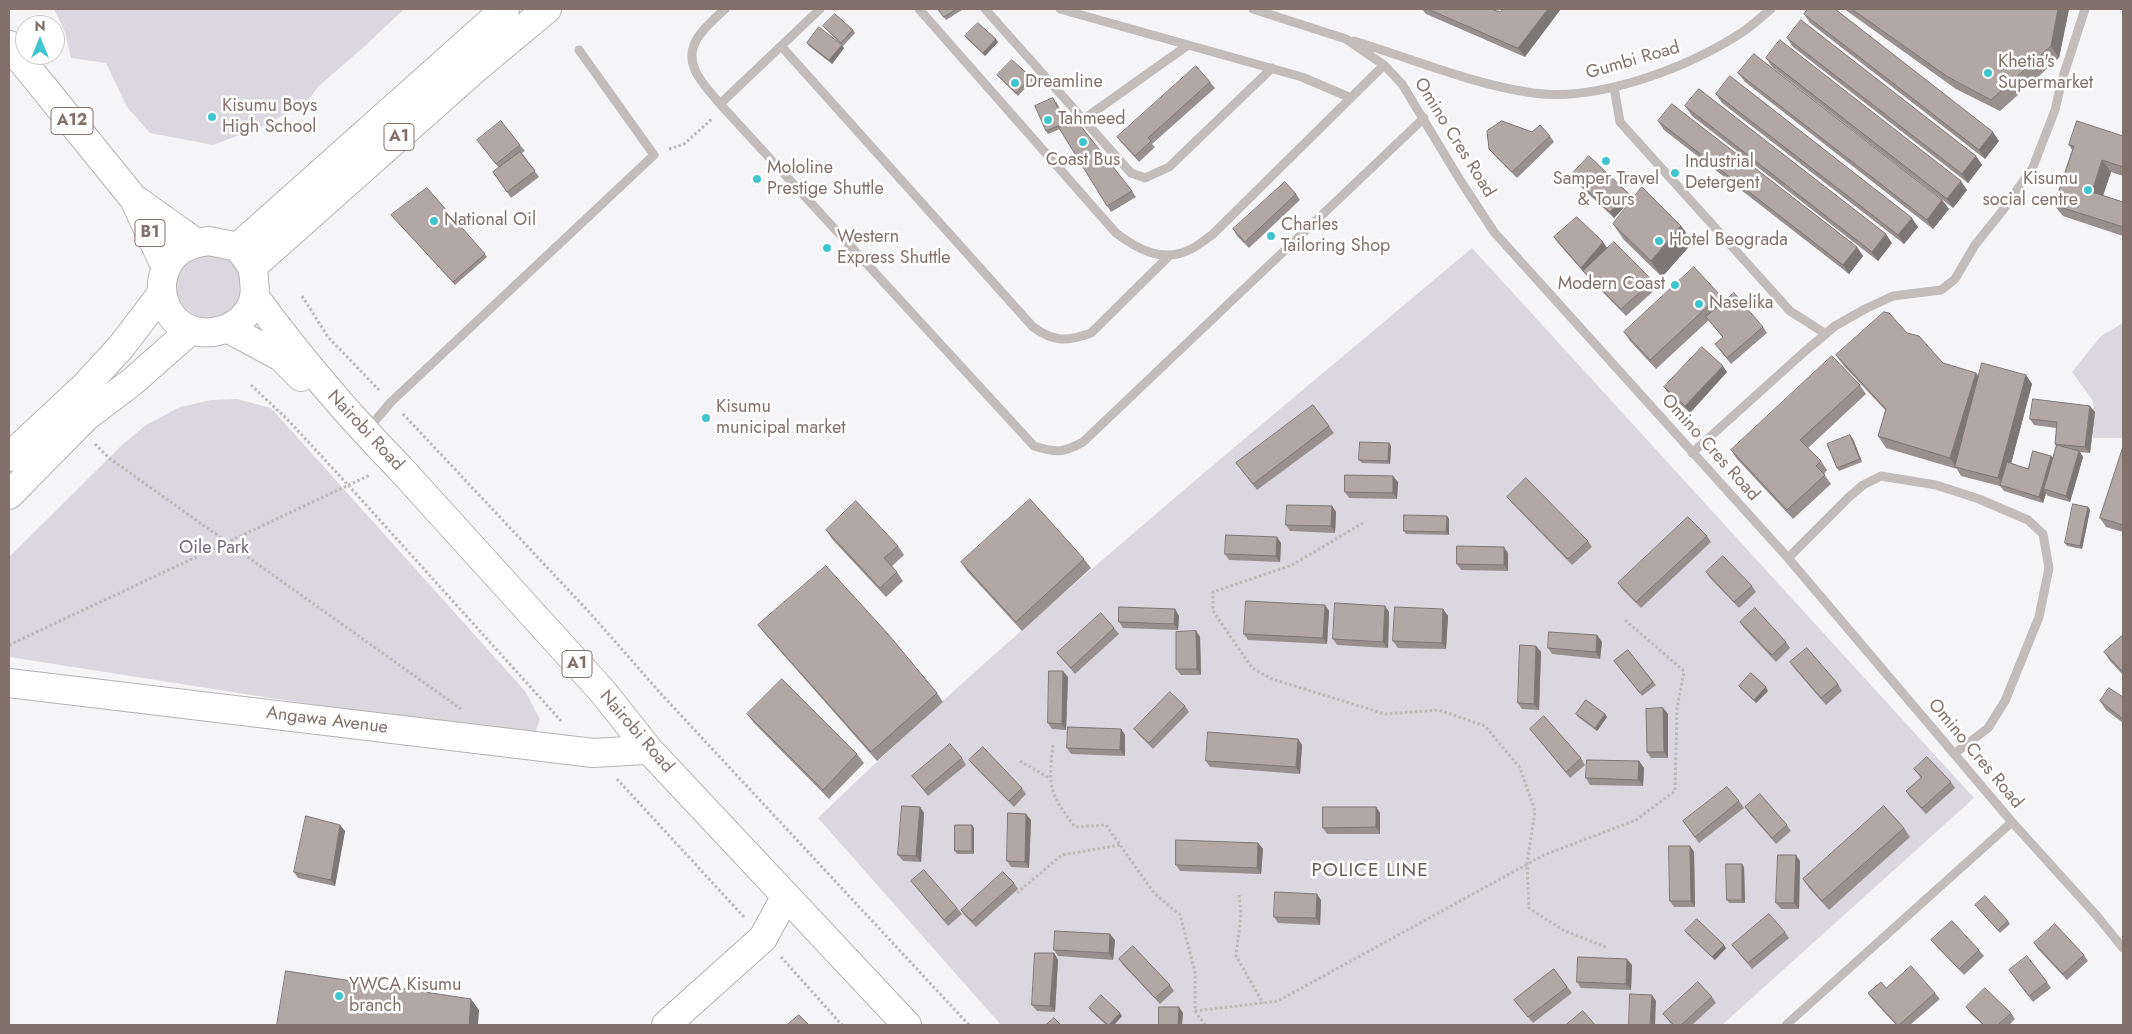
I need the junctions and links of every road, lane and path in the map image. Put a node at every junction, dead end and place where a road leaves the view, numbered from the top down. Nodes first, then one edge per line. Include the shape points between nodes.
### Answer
1 (505, 9) edge
2 (547, 9) edge
3 (725, 9) edge
4 (820, 9) edge
5 (919, 9) edge
6 (985, 9) edge
7 (1060, 9) edge
8 (1253, 9) edge
9 (1770, 9) edge
10 (2084, 9) edge
11 (1346, 39) junction
12 (9, 45) edge
13 (1188, 45) junction
14 (782, 47) junction
15 (579, 50) dead end
16 (1384, 65) junction
17 (1272, 68) junction
18 (1614, 87) junction
19 (1351, 98) junction
20 (722, 106) junction
21 (1084, 118) junction
22 (1424, 118) junction
23 (654, 155) junction
24 (134, 199) junction
25 (195, 242) junction
26 (1170, 255) junction
27 (245, 257) junction
28 (164, 281) junction
29 (254, 296) junction
30 (302, 296) dead end
31 (229, 329) junction
32 (191, 330) junction
33 (1826, 334) junction
34 (251, 385) dead end
35 (392, 402) junction
36 (76, 427) junction
37 (365, 432) junction
38 (1692, 454) junction
39 (9, 457) edge
40 (386, 466) junction
41 (349, 486) junction
42 (9, 495) edge
43 (1363, 523) dead end
44 (382, 524) dead end
45 (229, 542) junction
46 (1788, 558) junction
47 (1625, 620) dead end
48 (9, 644) edge
49 (9, 682) edge
50 (468, 714) dead end
51 (1053, 745) dead end
52 (645, 750) junction
53 (1954, 754) junction
54 (1020, 761) dead end
55 (1049, 778) junction
56 (2012, 822) junction
57 (1120, 845) junction
58 (1527, 864) junction
59 (1018, 893) dead end
60 (1239, 895) dead end
61 (782, 903) junction
62 (1608, 948) dead end
63 (2123, 948) edge
64 (1263, 1003) junction
65 (1195, 1011) junction
66 (666, 1025) edge
67 (893, 1025) edge
68 (907, 1025) edge
69 (969, 1025) edge
70 (1205, 1025) edge
71 (1786, 1025) edge

1 - 27 main road, A1
2 - 27 main road, A1
3 - 20 street via 701,32 693,45 695,70
4 - 14 street
5 - 26 street via 1116,233 1134,247
6 - 21 street
7 - 13 street
8 - 11 street, Omino Cres Road
9 - 18 street, Gumbi Road via 1742,32 1683,65
10 - 33 street via 2055,110 2034,167 1975,245 1955,279 1941,290 1893,296 1865,309
11 - 16 street, Omino Cres Road
11 - 18 street, Gumbi Road via 1467,78 1534,93 1577,94
12 - 24 main road, A12
13 - 17 street
13 - 21 street
14 - 20 street
14 - 26 street via 1033,327 1048,338 1074,339 1091,333
15 - 23 street
16 - 19 street
16 - 22 street, Omino Cres Road via 1402,84
17 - 19 street
17 - 21 street via 1169,168 1145,178 1131,173
18 - 33 street via 1620,122 1790,311
19 - 26 street via 1212,235 1188,250
20 - 22 street via 1034,446 1052,452 1068,450 1084,442
20 - 23 path via 684,144
22 - 38 street, Omino Cres Road via 1494,232
23 - 35 street
24 - 25 main road, B1
24 - 28 main road, B1
25 - 27 main road via 209,241
25 - 28 main road via 173,257
27 - 29 main road via 255,286
28 - 32 main road via 169,312 182,326
28 - 39 main road via 121,348 86,386
29 - 31 main road via 241,321
29 - 37 main road, Nairobi Road / A1 via 306,365
30 - 35 path via 328,337
31 - 32 main road via 215,333
31 - 40 main road, Nairobi Road / A1 via 281,357
32 - 36 main road
33 - 38 street
34 - 41 path
35 - 37 street
35 - 69 path
36 - 42 main road
36 - 45 path via 110,458
37 - 68 main road, Nairobi Road / A1 via 603,692 649,750
38 - 46 street, Omino Cres Road
40 - 41 path
40 - 52 main road, Nairobi Road / A1 via 609,702
41 - 44 path
41 - 45 path
43 - 58 path via 1292,565 1213,592 1213,611 1252,668 1272,679 1385,714 1439,710 1485,726 1520,768 1535,811
45 - 48 path
45 - 50 path
46 - 53 street, Omino Cres Road
46 - 53 street via 1863,484 1881,476 1936,484 1980,499 2028,520 2043,534 2049,568 2039,617 2005,701 1988,728
47 - 58 path via 1684,671 1677,708 1675,791 1636,820
49 - 52 main road, Angawa Avenue via 593,753
51 - 55 path
52 - 61 main road, Nairobi Road / A1 via 715,824
53 - 56 street, Omino Cres Road
54 - 55 path
55 - 57 path via 1056,803 1075,827 1106,826
56 - 63 street, Omino Cres Road
56 - 71 street
57 - 59 path via 1062,855
57 - 65 path via 1154,893 1180,915 1195,972
58 - 62 path via 1529,908 1562,930
58 - 64 path via 1278,1001
60 - 64 path via 1241,915 1236,956
61 - 66 main road via 763,938
61 - 67 main road, Nairobi Road / A1
64 - 65 path
65 - 70 path

